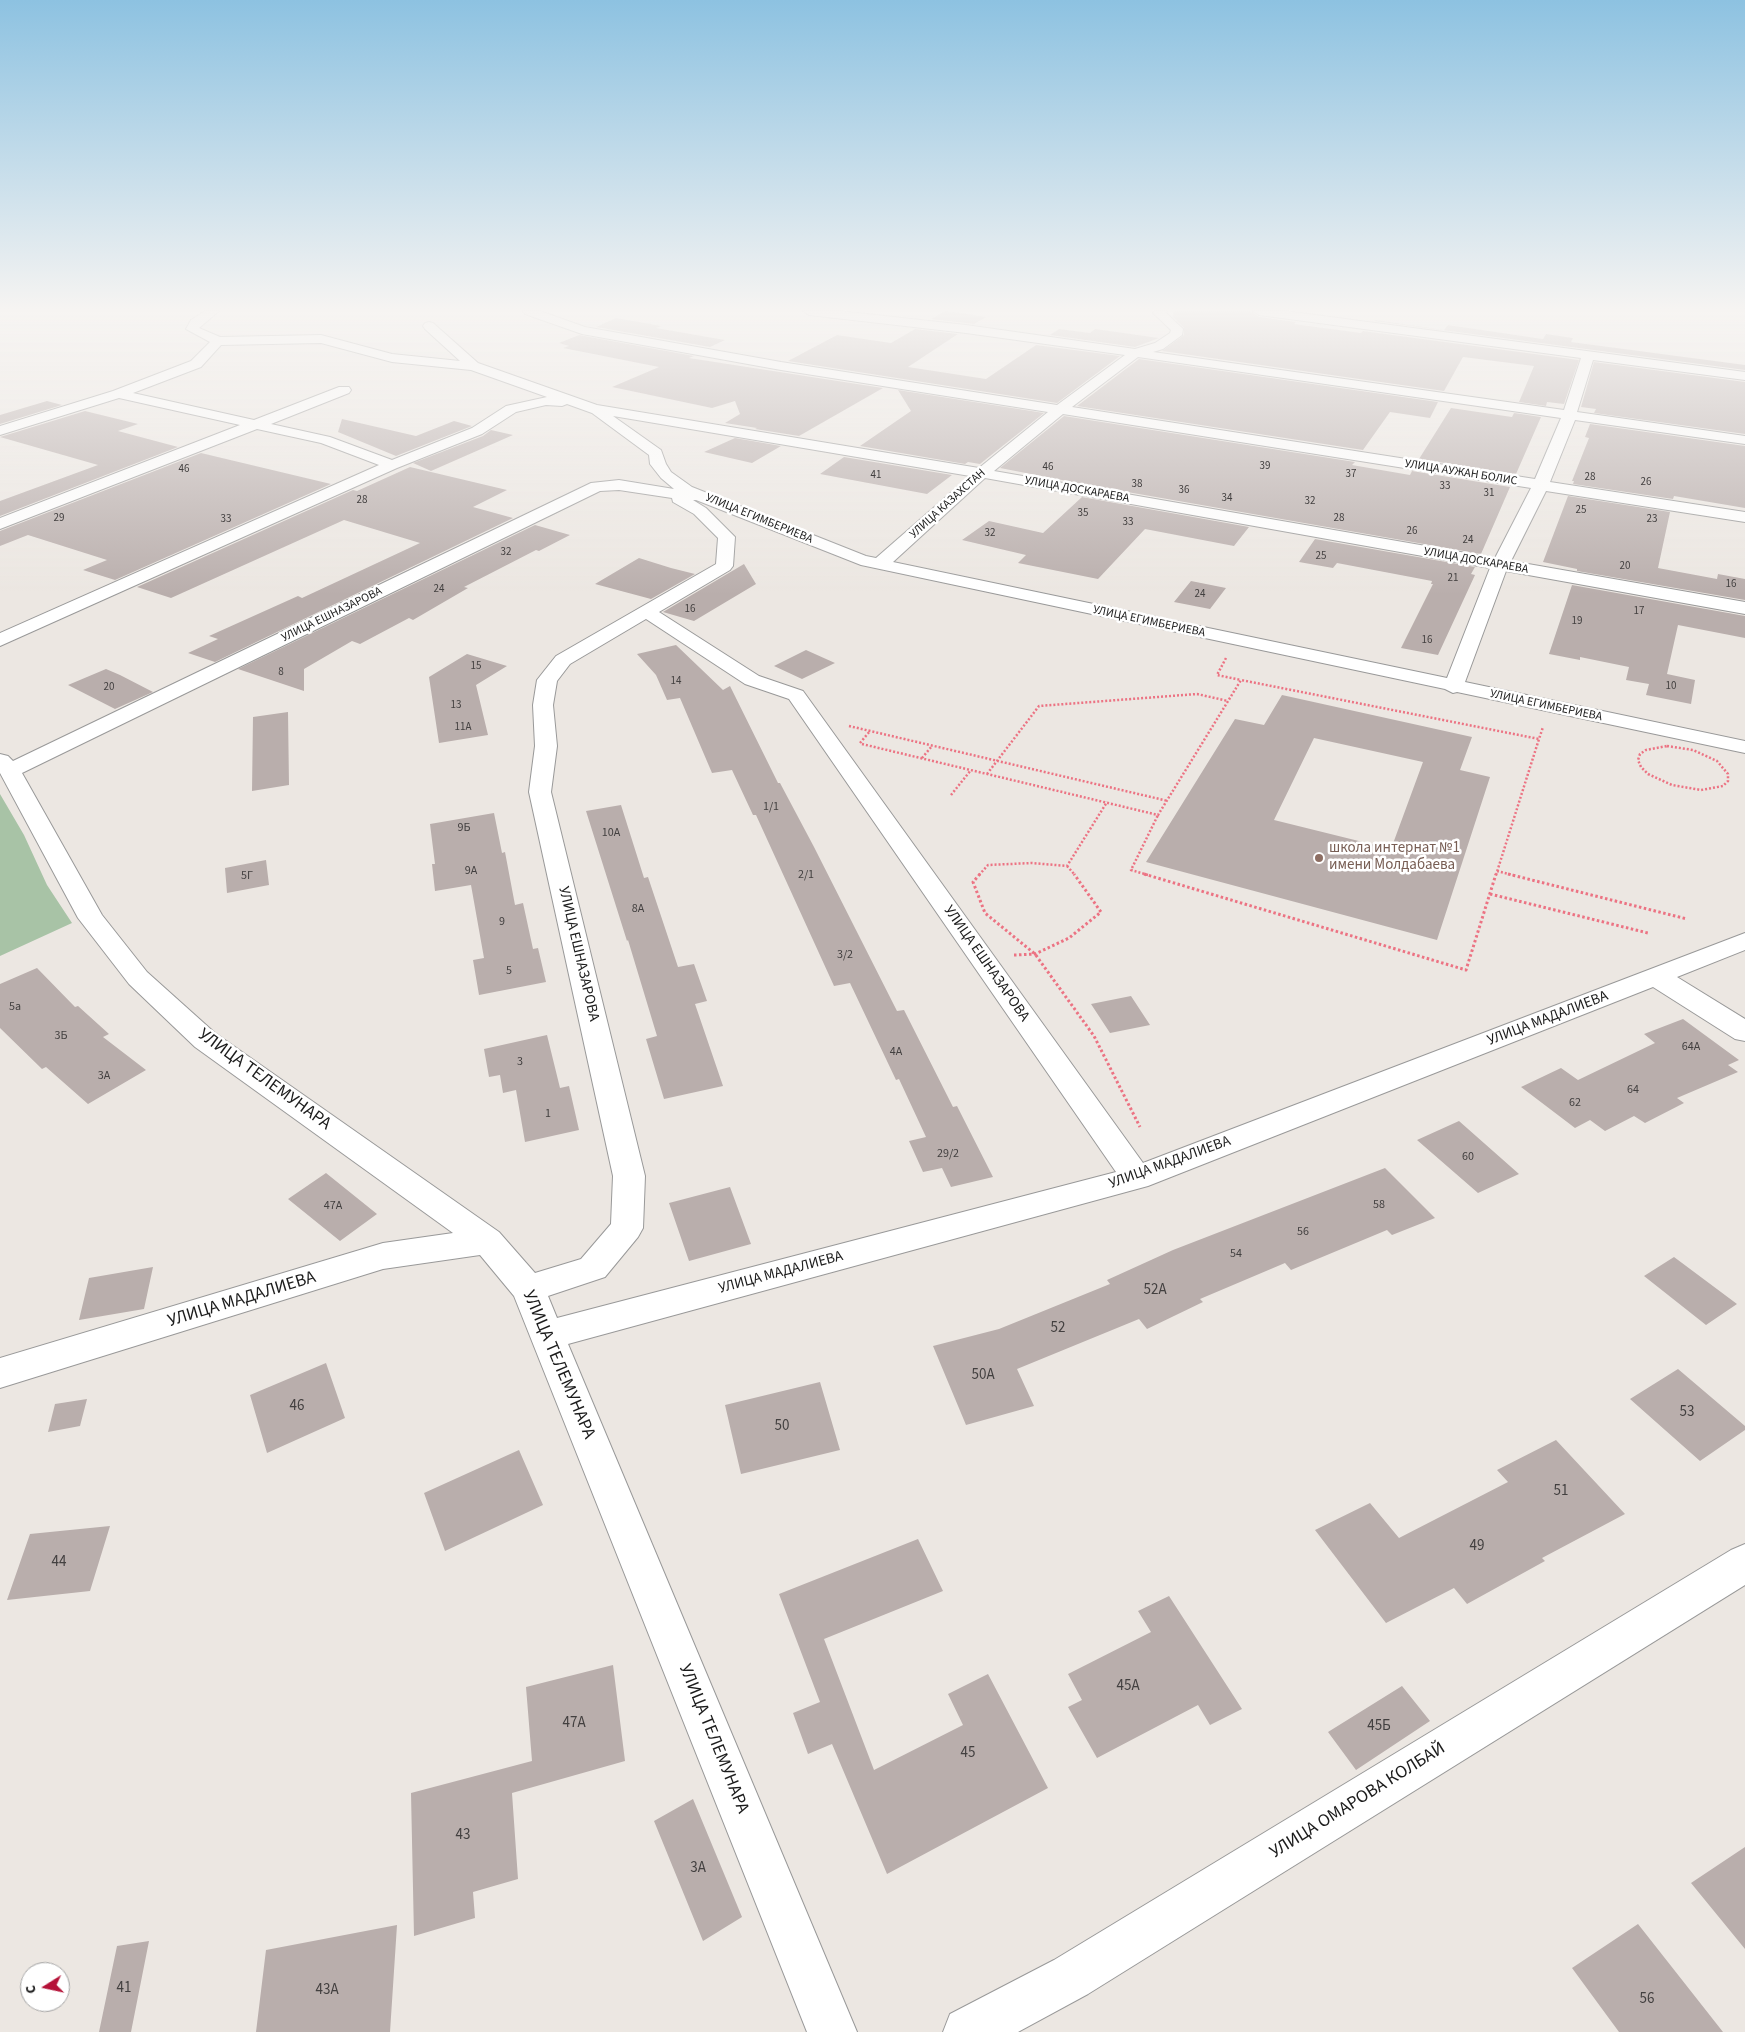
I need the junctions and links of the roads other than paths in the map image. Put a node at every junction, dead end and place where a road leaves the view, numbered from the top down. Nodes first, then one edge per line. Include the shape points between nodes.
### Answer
1 (81, 406) edge
2 (171, 406) edge
3 (304, 406) edge
4 (525, 406) edge
5 (585, 406) edge
6 (1040, 406) edge
7 (1065, 406) edge
8 (1499, 406) edge
9 (1572, 406) edge
10 (594, 409) junction
11 (1061, 409) junction
12 (1569, 416) junction
13 (256, 425) junction
14 (0, 432) edge
15 (1745, 440) edge
16 (392, 465) junction
17 (982, 473) junction
18 (1541, 485) junction
19 (660, 492) junction
20 (707, 498) junction
21 (1745, 517) edge
22 (0, 524) edge
23 (880, 564) junction
24 (1500, 565) junction
25 (1745, 608) edge
26 (647, 612) junction
27 (0, 640) edge
28 (1453, 686) junction
29 (1745, 746) edge
30 (5, 766) edge
31 (1745, 941) edge
32 (1657, 977) junction
33 (1745, 1032) edge
34 (1136, 1178) junction
35 (488, 1241) junction
36 (528, 1289) junction
37 (548, 1335) junction
38 (0, 1373) edge
39 (1745, 1563) edge
40 (832, 2032) edge
41 (968, 2032) edge

1 - 14 street
2 - 13 street
3 - 13 street
4 - 16 street via 511,409 477,431
5 - 10 street, УЛИЦА ДОСКАРАЕВА
6 - 11 street, УЛИЦА АУЖАН БОЛИС
7 - 11 street, УЛИЦА КАЗАХСТАН
8 - 12 street
9 - 12 street
10 - 17 street, УЛИЦА ДОСКАРАЕВА
10 - 20 street, УЛИЦА ЕГИМБЕРИЕВА via 656,454 666,475 686,490
11 - 17 street, УЛИЦА КАЗАХСТАН
11 - 18 street, УЛИЦА АУЖАН БОЛИС
12 - 15 street
12 - 18 street
13 - 16 street via 325,440
13 - 22 street
16 - 27 street
17 - 23 street, УЛИЦА КАЗАХСТАН
17 - 24 street, УЛИЦА ДОСКАРАЕВА
18 - 21 street, УЛИЦА АУЖАН БОЛИС
18 - 24 street
19 - 20 street, УЛИЦА ЕШНАЗАРОВА
19 - 26 street, УЛИЦА ЕШНАЗАРОВА via 677,497 713,523 727,537 726,555 724,566
19 - 30 street, УЛИЦА ЕШНАЗАРОВА via 619,485 597,486
20 - 23 street, УЛИЦА ЕГИМБЕРИЕВА via 860,560
23 - 28 street, УЛИЦА ЕГИМБЕРИЕВА
24 - 25 street, УЛИЦА ДОСКАРАЕВА
24 - 28 street
26 - 34 street, УЛИЦА ЕШНАЗАРОВА via 752,680 796,695
26 - 36 street, УЛИЦА ЕШНАЗАРОВА via 563,660 547,680 544,704 546,746 540,792 629,1176 627,1228 593,1268
28 - 29 street, УЛИЦА ЕГИМБЕРИЕВА
30 - 35 street, УЛИЦА ТЕЛЕМУНАРА via 91,918 138,978 205,1040
31 - 32 street, УЛИЦА МАДАЛИЕВА
32 - 33 street
32 - 34 street, УЛИЦА МАДАЛИЕВА
34 - 37 street, УЛИЦА МАДАЛИЕВА
35 - 36 street, УЛИЦА ТЕЛЕМУНАРА
35 - 38 street, УЛИЦА МАДАЛИЕВА via 383,1256
36 - 37 street, УЛИЦА ТЕЛЕМУНАРА
37 - 40 street, УЛИЦА ТЕЛЕМУНАРА
39 - 41 street, УЛИЦА ОМАРОВА КОЛБАЙ via 1071,1977

